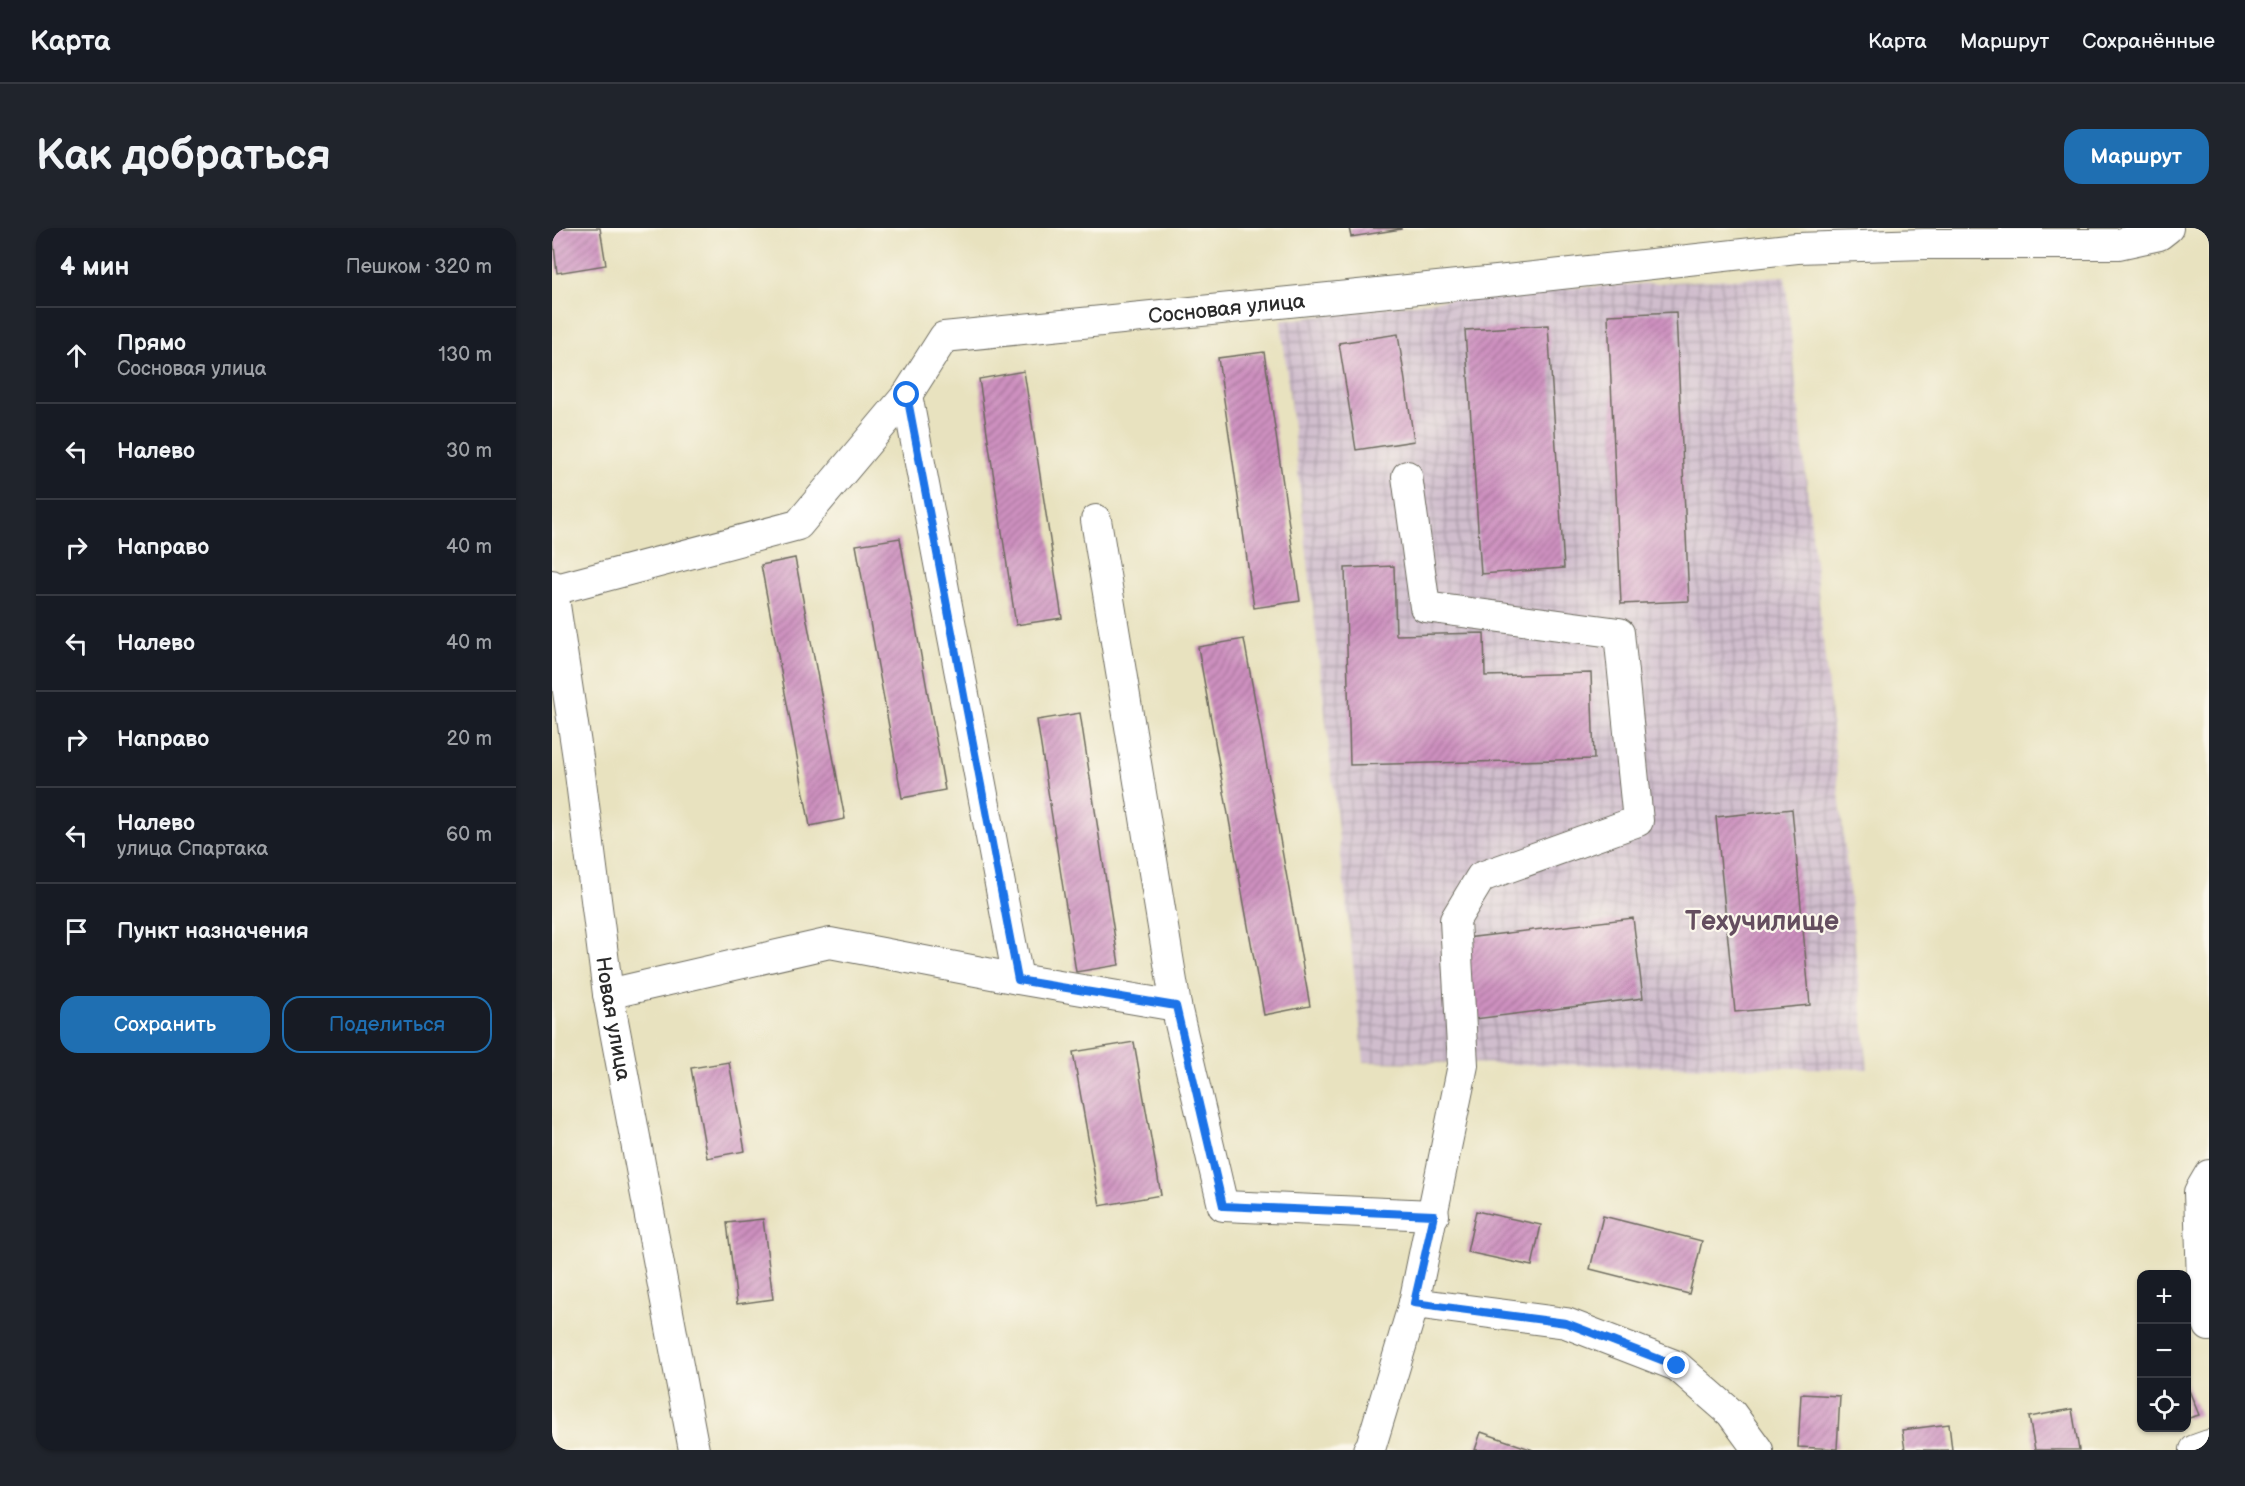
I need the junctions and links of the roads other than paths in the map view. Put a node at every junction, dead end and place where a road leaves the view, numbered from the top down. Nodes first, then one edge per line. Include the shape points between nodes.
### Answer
1 (2168, 228) edge
2 (1925, 236) edge
3 (2039, 236) edge
4 (907, 395) junction
5 (1407, 476) dead end
6 (1096, 520) dead end
7 (552, 585) edge
8 (553, 590) edge
9 (565, 755) edge
10 (1018, 980) junction
11 (608, 994) junction
12 (1176, 1006) junction
13 (2209, 1175) edge
14 (1434, 1215) junction
15 (1414, 1303) junction
16 (2209, 1326) edge
17 (2209, 1445) edge
18 (694, 1450) edge
19 (1368, 1450) edge
20 (1758, 1450) edge
21 (2195, 1450) edge

1 - 3 street, Сосновая улица via 2159,235 2118,244
2 - 3 street, Сосновая улица
2 - 4 street, Сосновая улица via 945,337
4 - 8 street via 798,525
4 - 10 street
5 - 14 street via 1425,607 1619,633 1638,821 1481,877 1455,920 1463,1065
6 - 12 street
7 - 8 street, Новая улица
8 - 9 street, Новая улица
9 - 11 street, Новая улица
10 - 11 street via 831,943
10 - 12 street
11 - 18 street, Новая улица
12 - 14 street via 1223,1206
13 - 16 street via 2199,1192 2203,1311
14 - 15 street
15 - 19 street
15 - 20 street via 1566,1323 1677,1366 1731,1413
17 - 21 street

